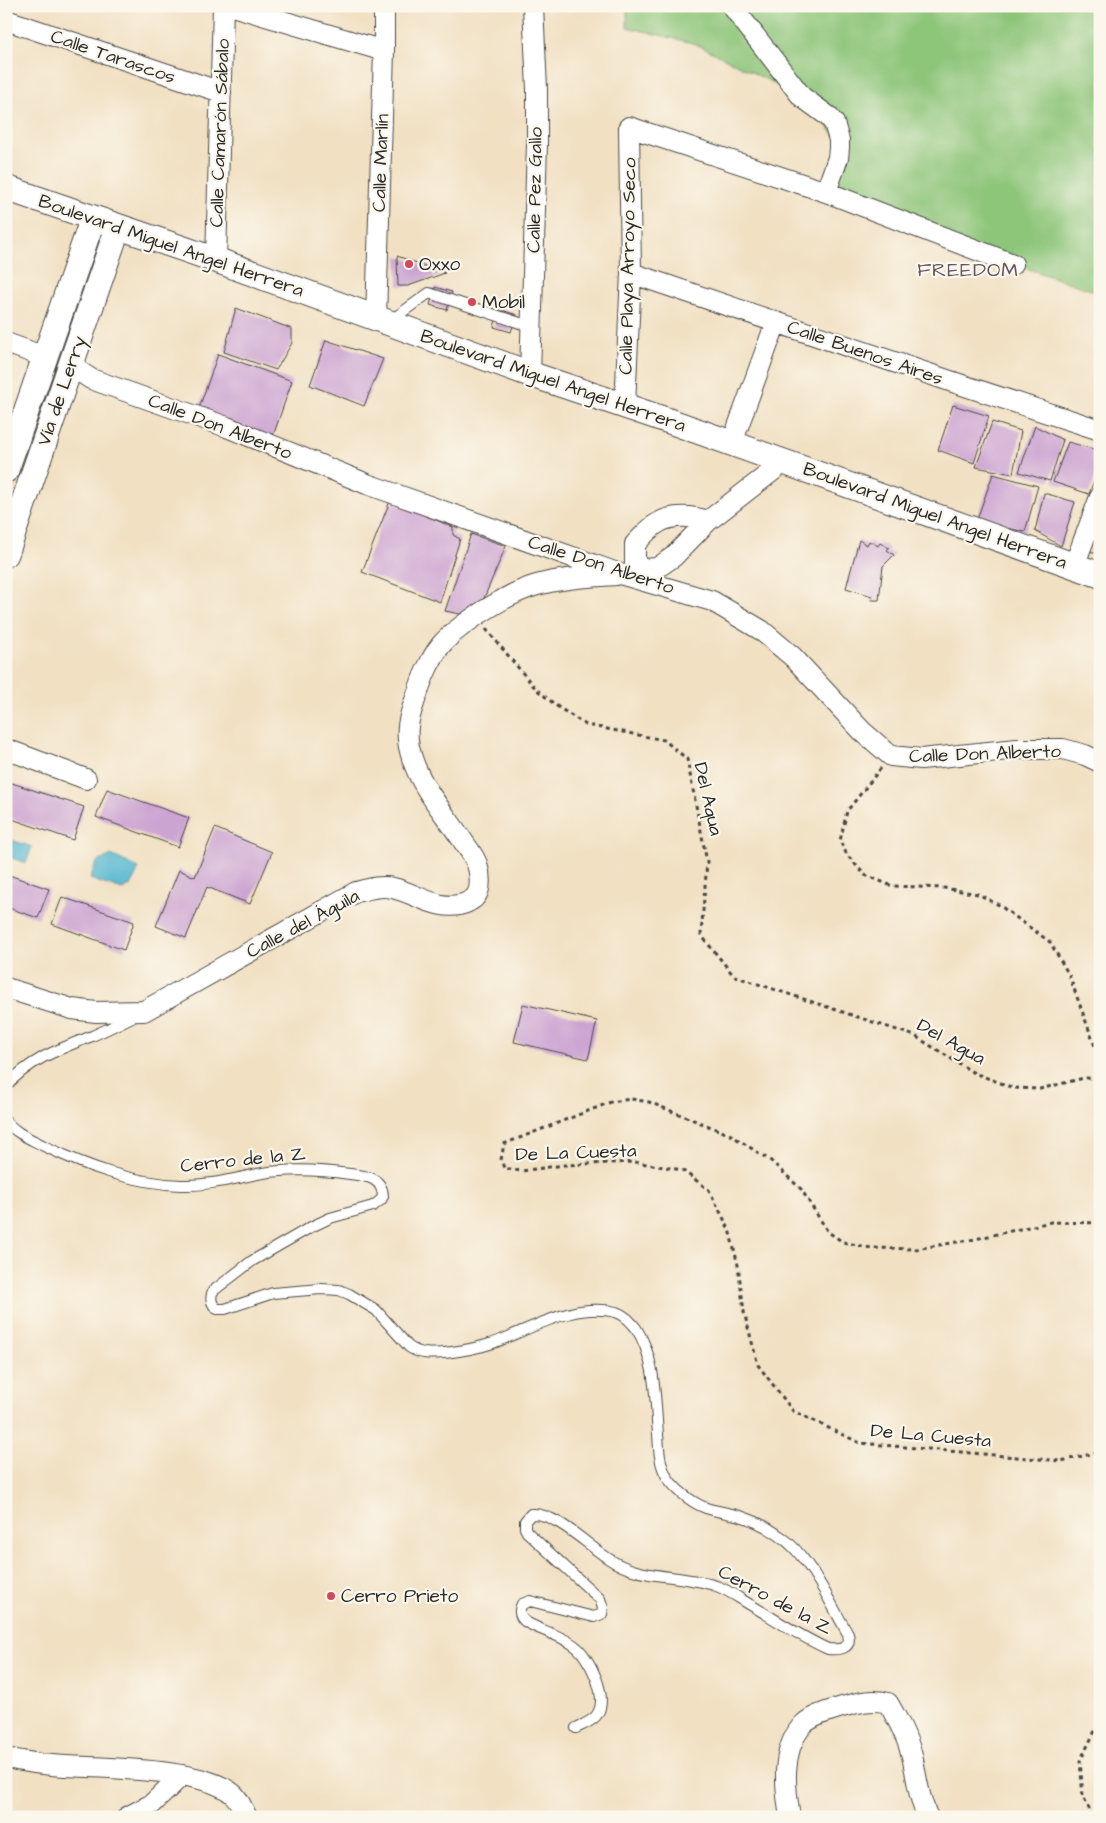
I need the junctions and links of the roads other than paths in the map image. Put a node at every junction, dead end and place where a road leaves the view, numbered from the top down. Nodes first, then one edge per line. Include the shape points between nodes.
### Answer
1 (223, 6) edge
2 (232, 6) edge
3 (384, 6) edge
4 (533, 6) edge
5 (732, 6) edge
6 (6, 20) edge
7 (384, 51) junction
8 (221, 92) junction
9 (6, 188) edge
10 (826, 192) junction
11 (93, 218) junction
12 (118, 228) junction
13 (216, 260) junction
14 (1012, 264) dead end
15 (631, 273) junction
16 (381, 321) junction
17 (776, 322) junction
18 (532, 327) junction
19 (6, 343) edge
20 (45, 357) junction
21 (71, 366) junction
22 (530, 374) junction
23 (625, 406) junction
24 (1100, 430) edge
25 (732, 443) junction
26 (784, 462) junction
27 (6, 470) edge
28 (1100, 497) edge
29 (708, 521) junction
30 (6, 554) edge
31 (1074, 566) junction
32 (629, 570) junction
33 (1100, 575) edge
34 (6, 749) edge
35 (1100, 762) edge
36 (86, 779) dead end
37 (6, 988) edge
38 (144, 1011) junction
39 (6, 1086) edge
40 (6, 1122) edge
41 (576, 1728) dead end
42 (6, 1758) edge
43 (182, 1775) junction
44 (127, 1817) edge
45 (247, 1817) edge
46 (790, 1817) edge
47 (928, 1817) edge

1 - 8 street, Calle Camarón Sábalo
2 - 7 street
3 - 7 street, Calle Marlín
4 - 18 street, Calle Pez Gallo via 537,144
5 - 10 street via 802,97 834,123 840,140 838,158
6 - 8 street, Calle Tarascos
7 - 16 street, Calle Marlín
8 - 13 street, Calle Camarón Sábalo
9 - 11 street, Boulevard Miguel Angel Herrera
10 - 14 street
10 - 15 street, Calle Playa Arroyo Seco via 630,127
11 - 12 street, Boulevard Miguel Angel Herrera
11 - 20 street, Vía de Lerry
12 - 13 street, Boulevard Miguel Angel Herrera
12 - 21 street, Vía de Lerry
13 - 16 street, Boulevard Miguel Angel Herrera
15 - 17 street, Calle Buenos Aires
15 - 23 street, Calle Playa Arroyo Seco
16 - 18 lane via 429,293
16 - 22 street, Boulevard Miguel Angel Herrera
17 - 24 street, Calle Buenos Aires
17 - 25 street
18 - 22 street, Calle Pez Gallo
19 - 20 street
20 - 27 street, Vía de Lerry
21 - 30 street, Vía de Lerry
21 - 32 street, Calle Don Alberto via 91,379 227,427 367,484
22 - 23 street, Boulevard Miguel Angel Herrera
23 - 25 street, Boulevard Miguel Angel Herrera
25 - 26 street, Boulevard Miguel Angel Herrera
26 - 29 street, Calle del Águila
26 - 31 street, Boulevard Miguel Angel Herrera
28 - 31 street
29 - 32 street, Calle del Águila via 657,568
29 - 32 street via 694,516 659,522 635,544
31 - 33 street, Boulevard Miguel Angel Herrera
32 - 35 street, Calle Don Alberto via 712,601 761,630 793,657 862,731 891,756 921,758 1063,749
32 - 38 street, Calle del Águila via 535,586 504,600 454,632 440,647 421,683 407,730 411,757 418,774 477,863 480,885 474,899 452,906 434,904 393,888 356,892
34 - 36 street
37 - 38 street, Calle del Águila via 72,1009
38 - 39 lane via 57,1049 37,1060
40 - 41 lane, Cerro de la Z via 26,1137 64,1155 113,1174 144,1181 202,1186 265,1173 304,1170 366,1176 378,1182 383,1194 380,1202 310,1227 252,1261 215,1289 212,1302 217,1309 273,1293 338,1290 376,1310 409,1347 425,1354 490,1344 564,1314 608,1311 628,1319 640,1336 652,1370 659,1455 666,1476 697,1504 750,1520 787,1541 808,1566 850,1641 844,1649 828,1649 721,1588 626,1568 609,1560 556,1521 531,1514 524,1525 527,1532 600,1599 603,1608 602,1614 594,1617 530,1601 519,1609 526,1622 576,1647 594,1671 600,1709 592,1720
42 - 43 street via 50,1765
43 - 44 street via 152,1804
43 - 45 street via 216,1784 235,1794
46 - 47 street via 786,1766 792,1743 802,1726 831,1710 877,1700 888,1703 904,1732

